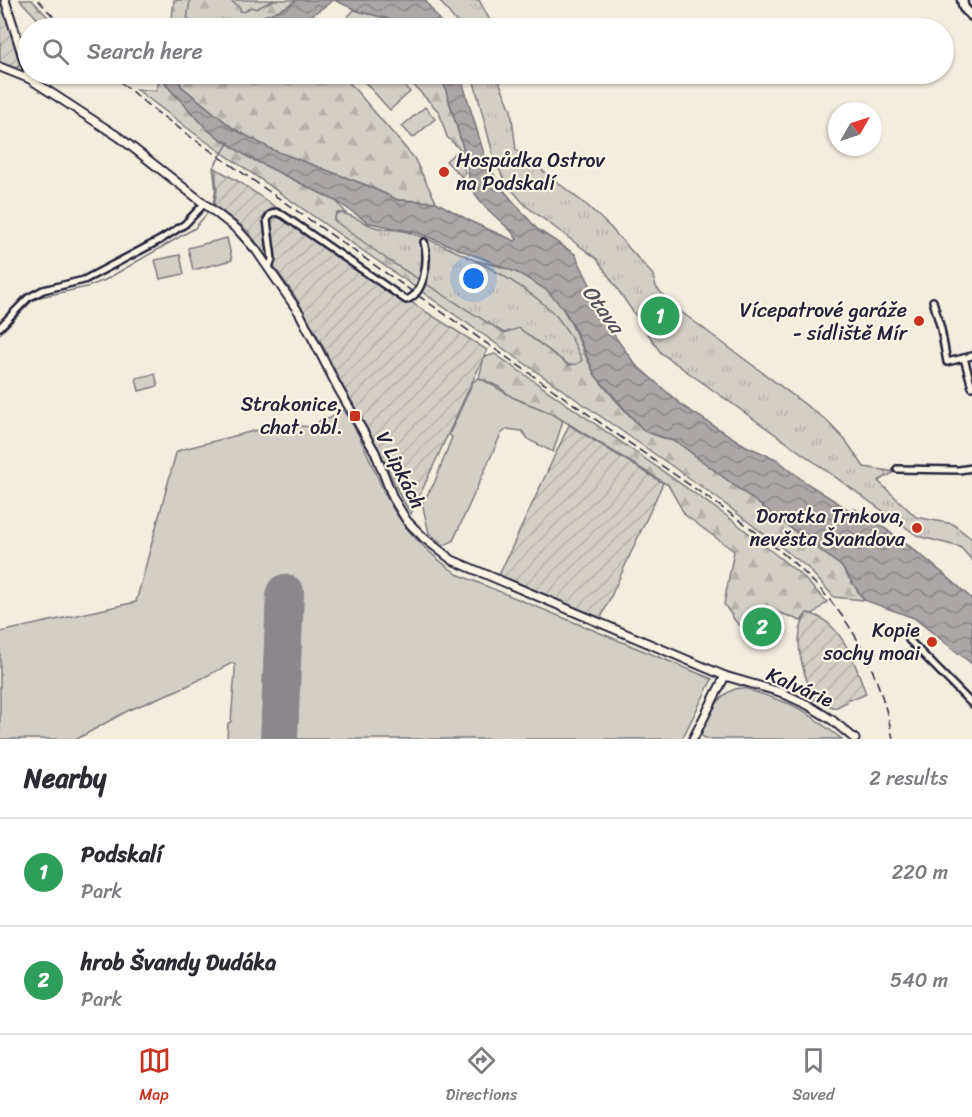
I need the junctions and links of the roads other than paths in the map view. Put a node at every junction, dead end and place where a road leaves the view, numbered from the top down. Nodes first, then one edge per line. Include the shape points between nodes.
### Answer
1 (5, 0) edge
2 (962, 0) edge
3 (972, 16) edge
4 (18, 41) edge
5 (0, 67) edge
6 (18, 74) edge
7 (38, 84) edge
8 (204, 204) junction
9 (424, 242) dead end
10 (269, 268) junction
11 (933, 301) dead end
12 (0, 327) edge
13 (972, 356) edge
14 (964, 358) junction
15 (972, 387) edge
16 (972, 468) edge
17 (897, 469) dead end
18 (909, 640) dead end
19 (725, 676) junction
20 (972, 704) edge
21 (693, 739) edge
22 (855, 739) edge

1 - 4 street
2 - 3 main road
5 - 6 street, V Lipkách
7 - 8 street, V Lipkách via 119,137
8 - 10 street, V Lipkách via 238,230
8 - 12 street via 185,224 160,240 84,280 35,293
9 - 10 street via 427,252 422,284 410,300 276,213 267,220 272,259
10 - 19 street, V Lipkách via 300,314 375,452 393,498 407,521 424,538 452,560
11 - 14 street via 947,362
13 - 14 street
14 - 15 street
16 - 17 street
18 - 20 street
19 - 21 street
19 - 22 street, Kalvárie via 780,692 808,705

